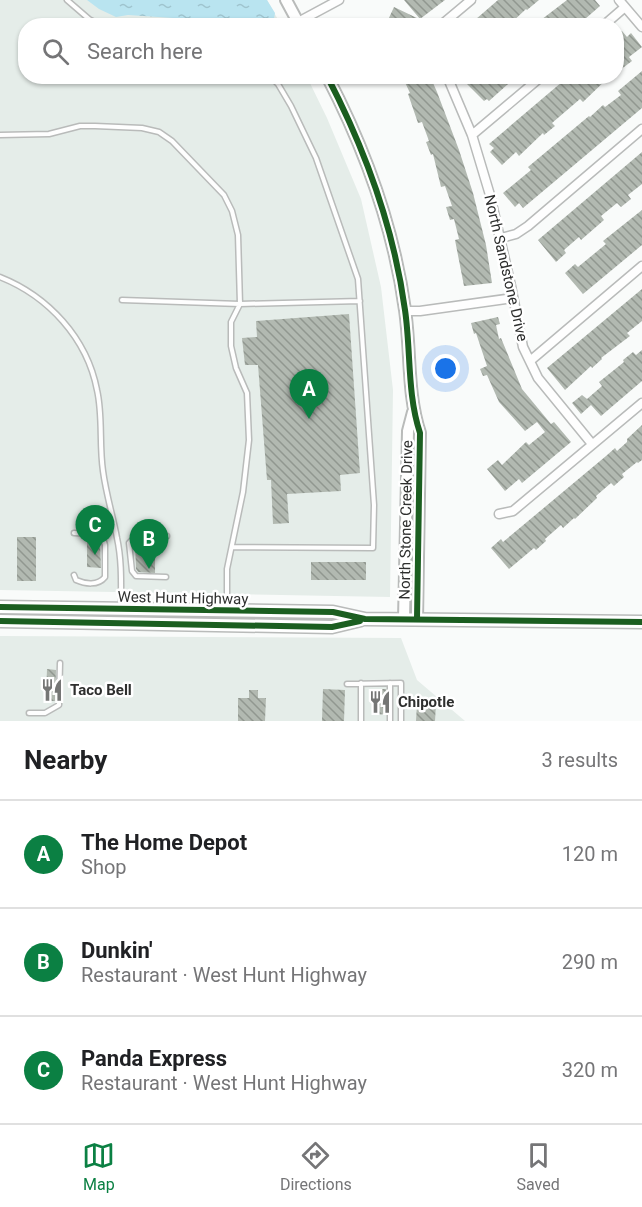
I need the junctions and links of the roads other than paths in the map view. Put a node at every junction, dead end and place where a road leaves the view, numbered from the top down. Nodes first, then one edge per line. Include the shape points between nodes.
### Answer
1 (67, 0) edge
2 (286, 0) edge
3 (339, 0) edge
4 (471, 0) edge
5 (622, 4) edge
6 (88, 18) edge
7 (296, 18) edge
8 (309, 18) edge
9 (450, 18) edge
10 (610, 18) edge
11 (642, 27) edge
12 (278, 84) edge
13 (331, 84) edge
14 (450, 84) edge
15 (533, 84) edge
16 (642, 129) edge
17 (0, 135) edge
18 (472, 135) junction
19 (501, 238) junction
20 (642, 266) edge
21 (0, 277) edge
22 (513, 298) junction
23 (122, 300) dead end
24 (360, 301) junction
25 (240, 304) junction
26 (405, 311) junction
27 (530, 361) junction
28 (642, 403) edge
29 (413, 412) junction
30 (592, 444) junction
31 (499, 514) dead end
32 (74, 533) dead end
33 (166, 536) dead end
34 (232, 547) junction
35 (74, 575) dead end
36 (166, 577) dead end
37 (0, 607) edge
38 (121, 609) junction
39 (227, 610) junction
40 (365, 619) junction
41 (404, 619) junction
42 (417, 619) junction
43 (0, 621) edge
44 (642, 622) edge
45 (228, 625) junction
46 (60, 663) dead end
47 (361, 683) junction
48 (390, 683) junction
49 (347, 684) dead end
50 (29, 713) dead end
51 (361, 721) edge
52 (390, 721) edge
53 (401, 721) edge

1 - 6 lane
2 - 7 street
3 - 8 street
4 - 9 street
5 - 10 street
5 - 11 street
12 - 24 lane via 316,158 358,279
13 - 26 street, North Stone Creek Drive via 375,187
14 - 18 street, North Sandstone Drive
15 - 18 street
16 - 19 street via 528,226
17 - 25 lane via 119,126 159,132 172,141 224,195 232,211 238,235
18 - 19 street, North Sandstone Drive
19 - 22 street, North Sandstone Drive
20 - 27 street
21 - 38 lane via 26,289 50,308 80,344 92,368 98,391 100,454 121,564
22 - 26 street
22 - 27 street, North Sandstone Drive via 523,347
23 - 25 lane
24 - 25 lane
24 - 34 lane via 374,505 373,548
25 - 34 lane via 231,322 231,346 247,393 249,440
26 - 29 street, North Stone Creek Drive
27 - 30 street, North Sandstone Drive via 548,392
28 - 30 street
29 - 41 street, North Stone Creek Drive via 408,431
29 - 42 street, North Stone Creek Drive via 420,433
30 - 31 street via 513,511
32 - 35 lane via 103,538 105,577 98,582 82,582
33 - 36 lane via 136,536 129,543 136,576
34 - 39 lane via 226,569
37 - 38 main road, West Hunt Highway
38 - 39 main road, West Hunt Highway
39 - 40 main road, West Hunt Highway via 333,612
39 - 45 main road
40 - 41 main road, West Hunt Highway
40 - 45 main road, West Hunt Highway via 332,627
41 - 42 main road, West Hunt Highway
42 - 44 main road, West Hunt Highway
43 - 45 main road, West Hunt Highway
46 - 50 lane via 59,705 45,713
47 - 48 lane
47 - 49 lane
47 - 51 lane
48 - 52 lane
48 - 53 lane via 401,683

